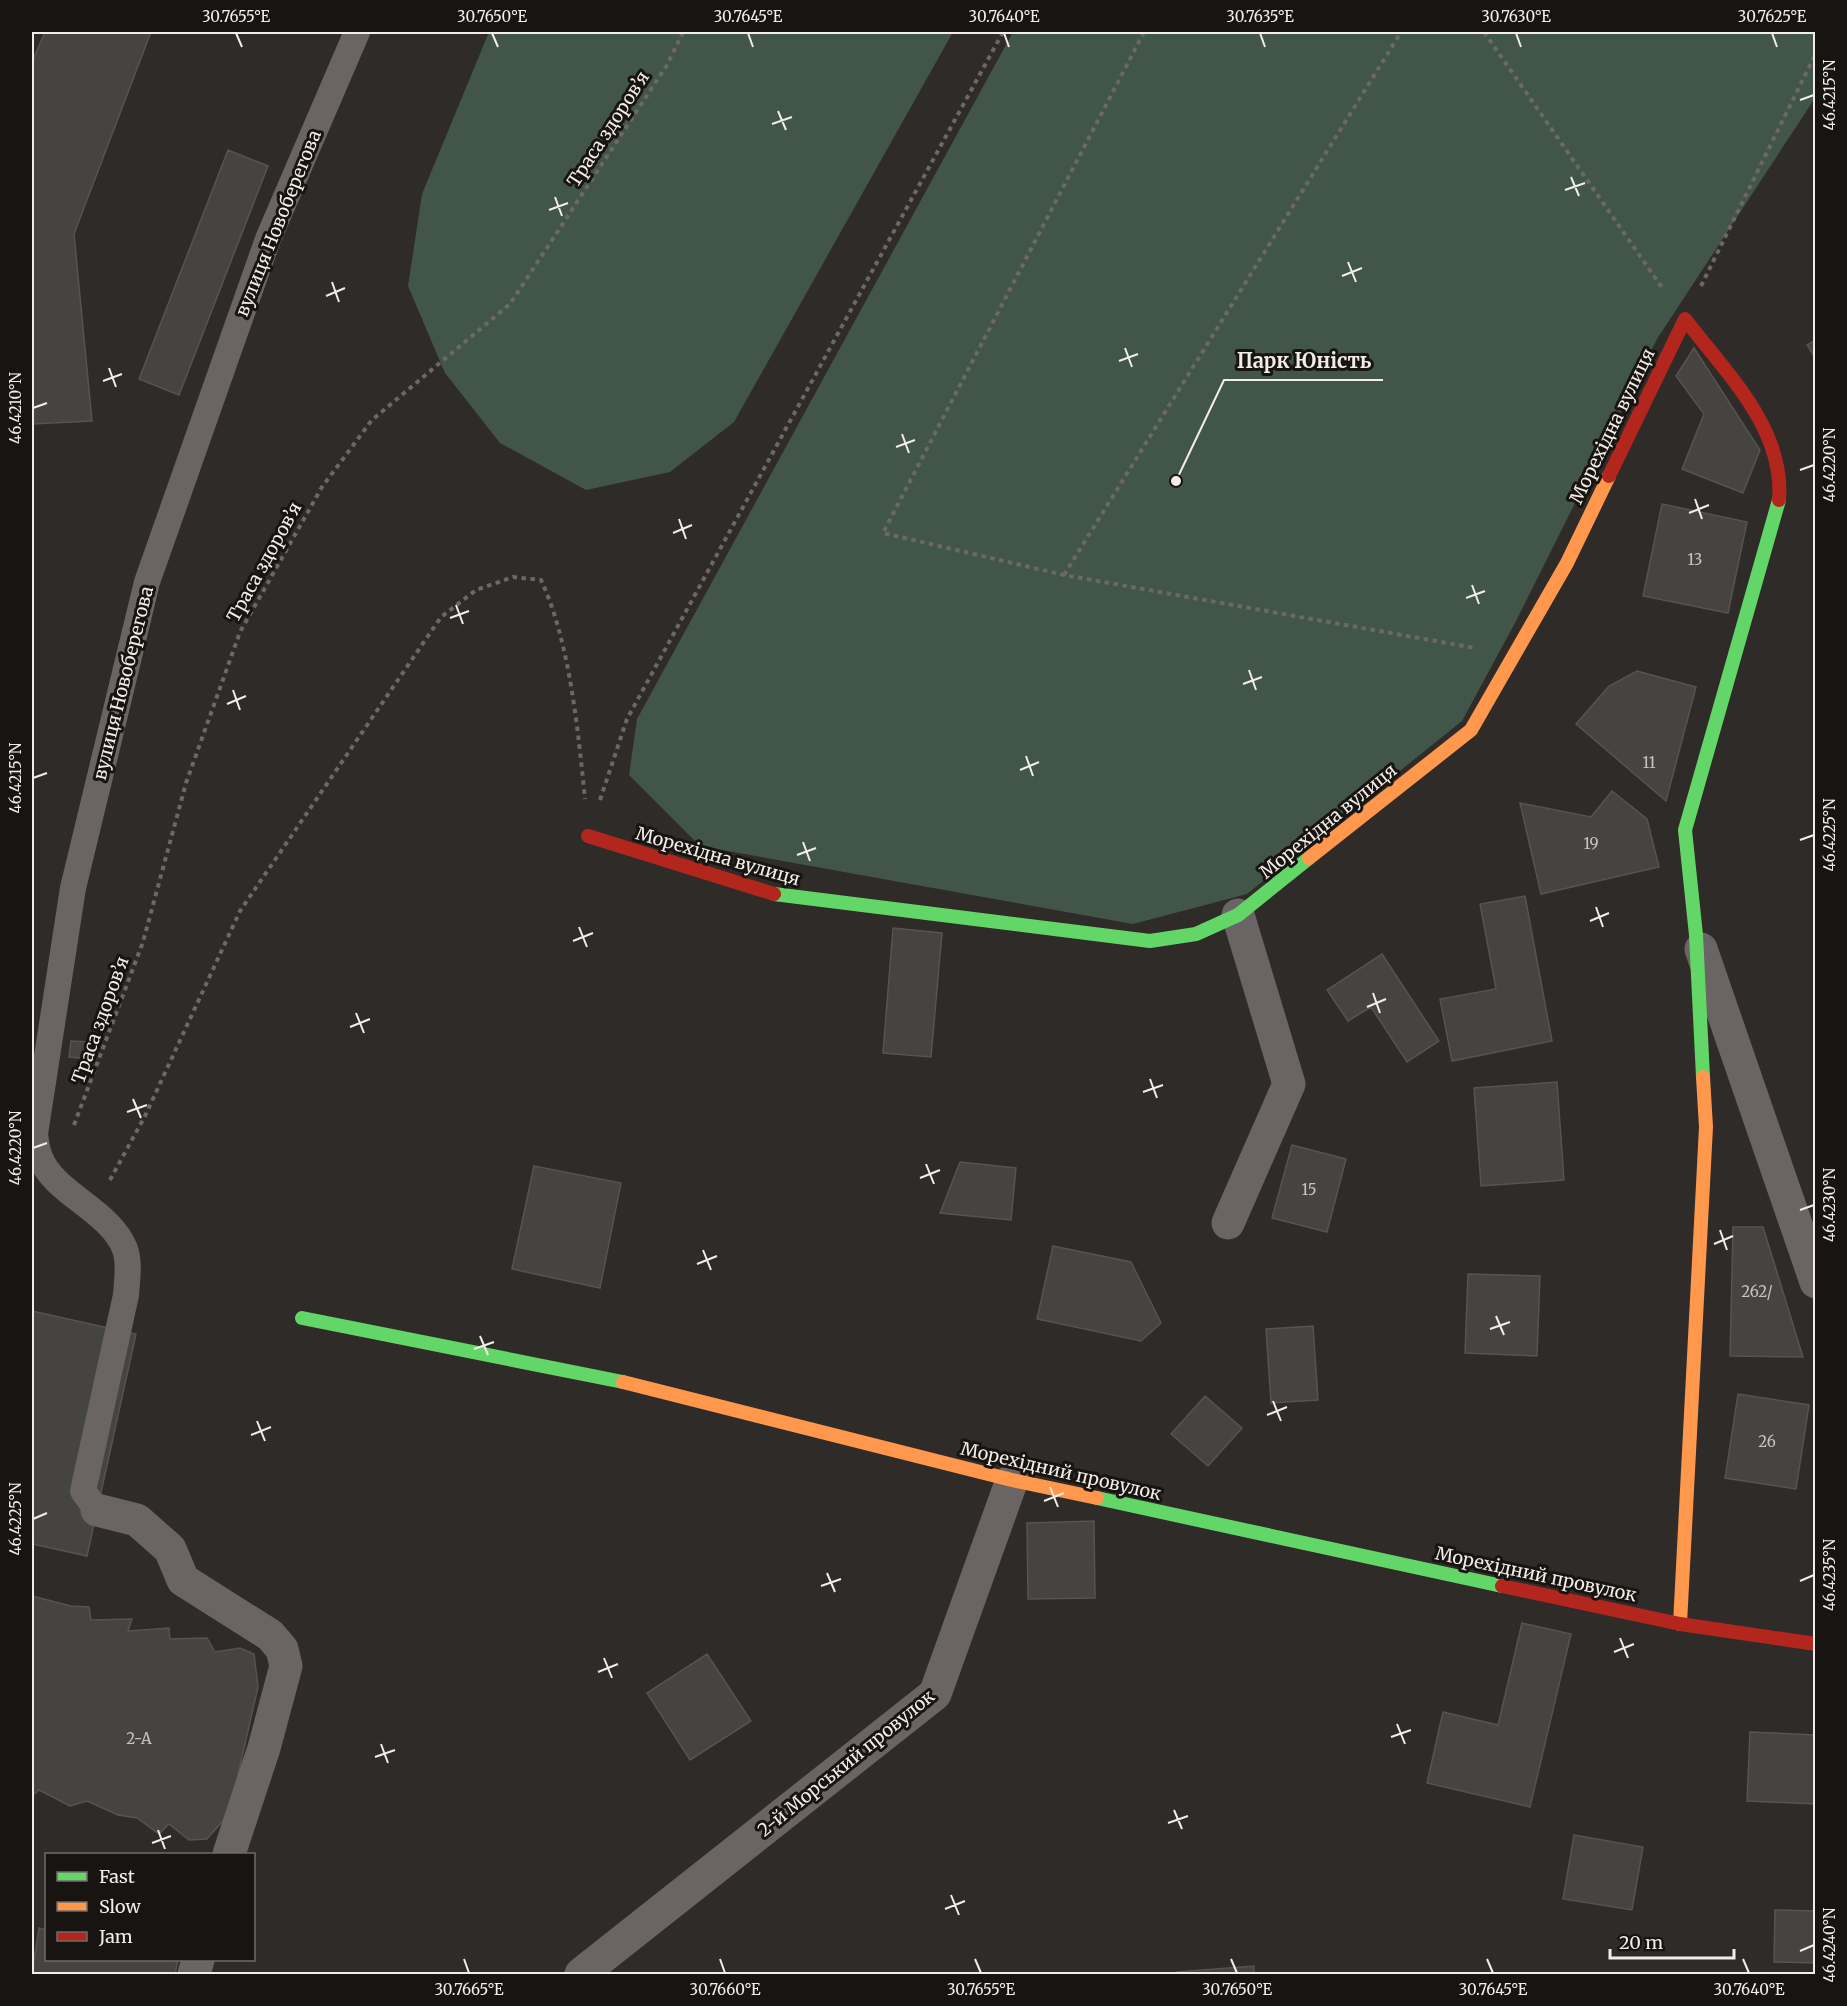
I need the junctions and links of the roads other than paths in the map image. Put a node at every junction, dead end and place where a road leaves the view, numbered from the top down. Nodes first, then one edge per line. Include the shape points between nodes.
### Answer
1 (357, 32) edge
2 (588, 836) road end
3 (1238, 915) junction
4 (1696, 935) junction
5 (1228, 1222) dead end
6 (1814, 1274) edge
7 (302, 1318) dead end
8 (1012, 1480) junction
9 (97, 1510) joint
10 (1680, 1624) junction
11 (1815, 1644) edge
12 (229, 1853) edge
13 (581, 1974) edge

1 - 9 lane, вулиця Новоберегова via 268,239 147,582 73,888 35,1134 40,1158 51,1174 111,1227 125,1249 127,1286 82,1491
2 - 3 street, Морехідна вулиця via 784,897 1150,941 1196,934
3 - 4 street, Морехідна вулиця via 1471,730 1567,563 1685,319 1765,429 1777,455 1781,483 1777,512 1685,830
3 - 5 street via 1289,1084
4 - 6 street
4 - 10 street via 1706,1127
7 - 8 street, Морехідний провулок via 599,1376
8 - 10 street, Морехідний провулок
8 - 13 street, 2-й Морський провулок via 935,1694
9 - 12 street via 137,1520 170,1549 183,1580 270,1635 282,1649 285,1666 267,1738
10 - 11 street, Морехідний провулок

